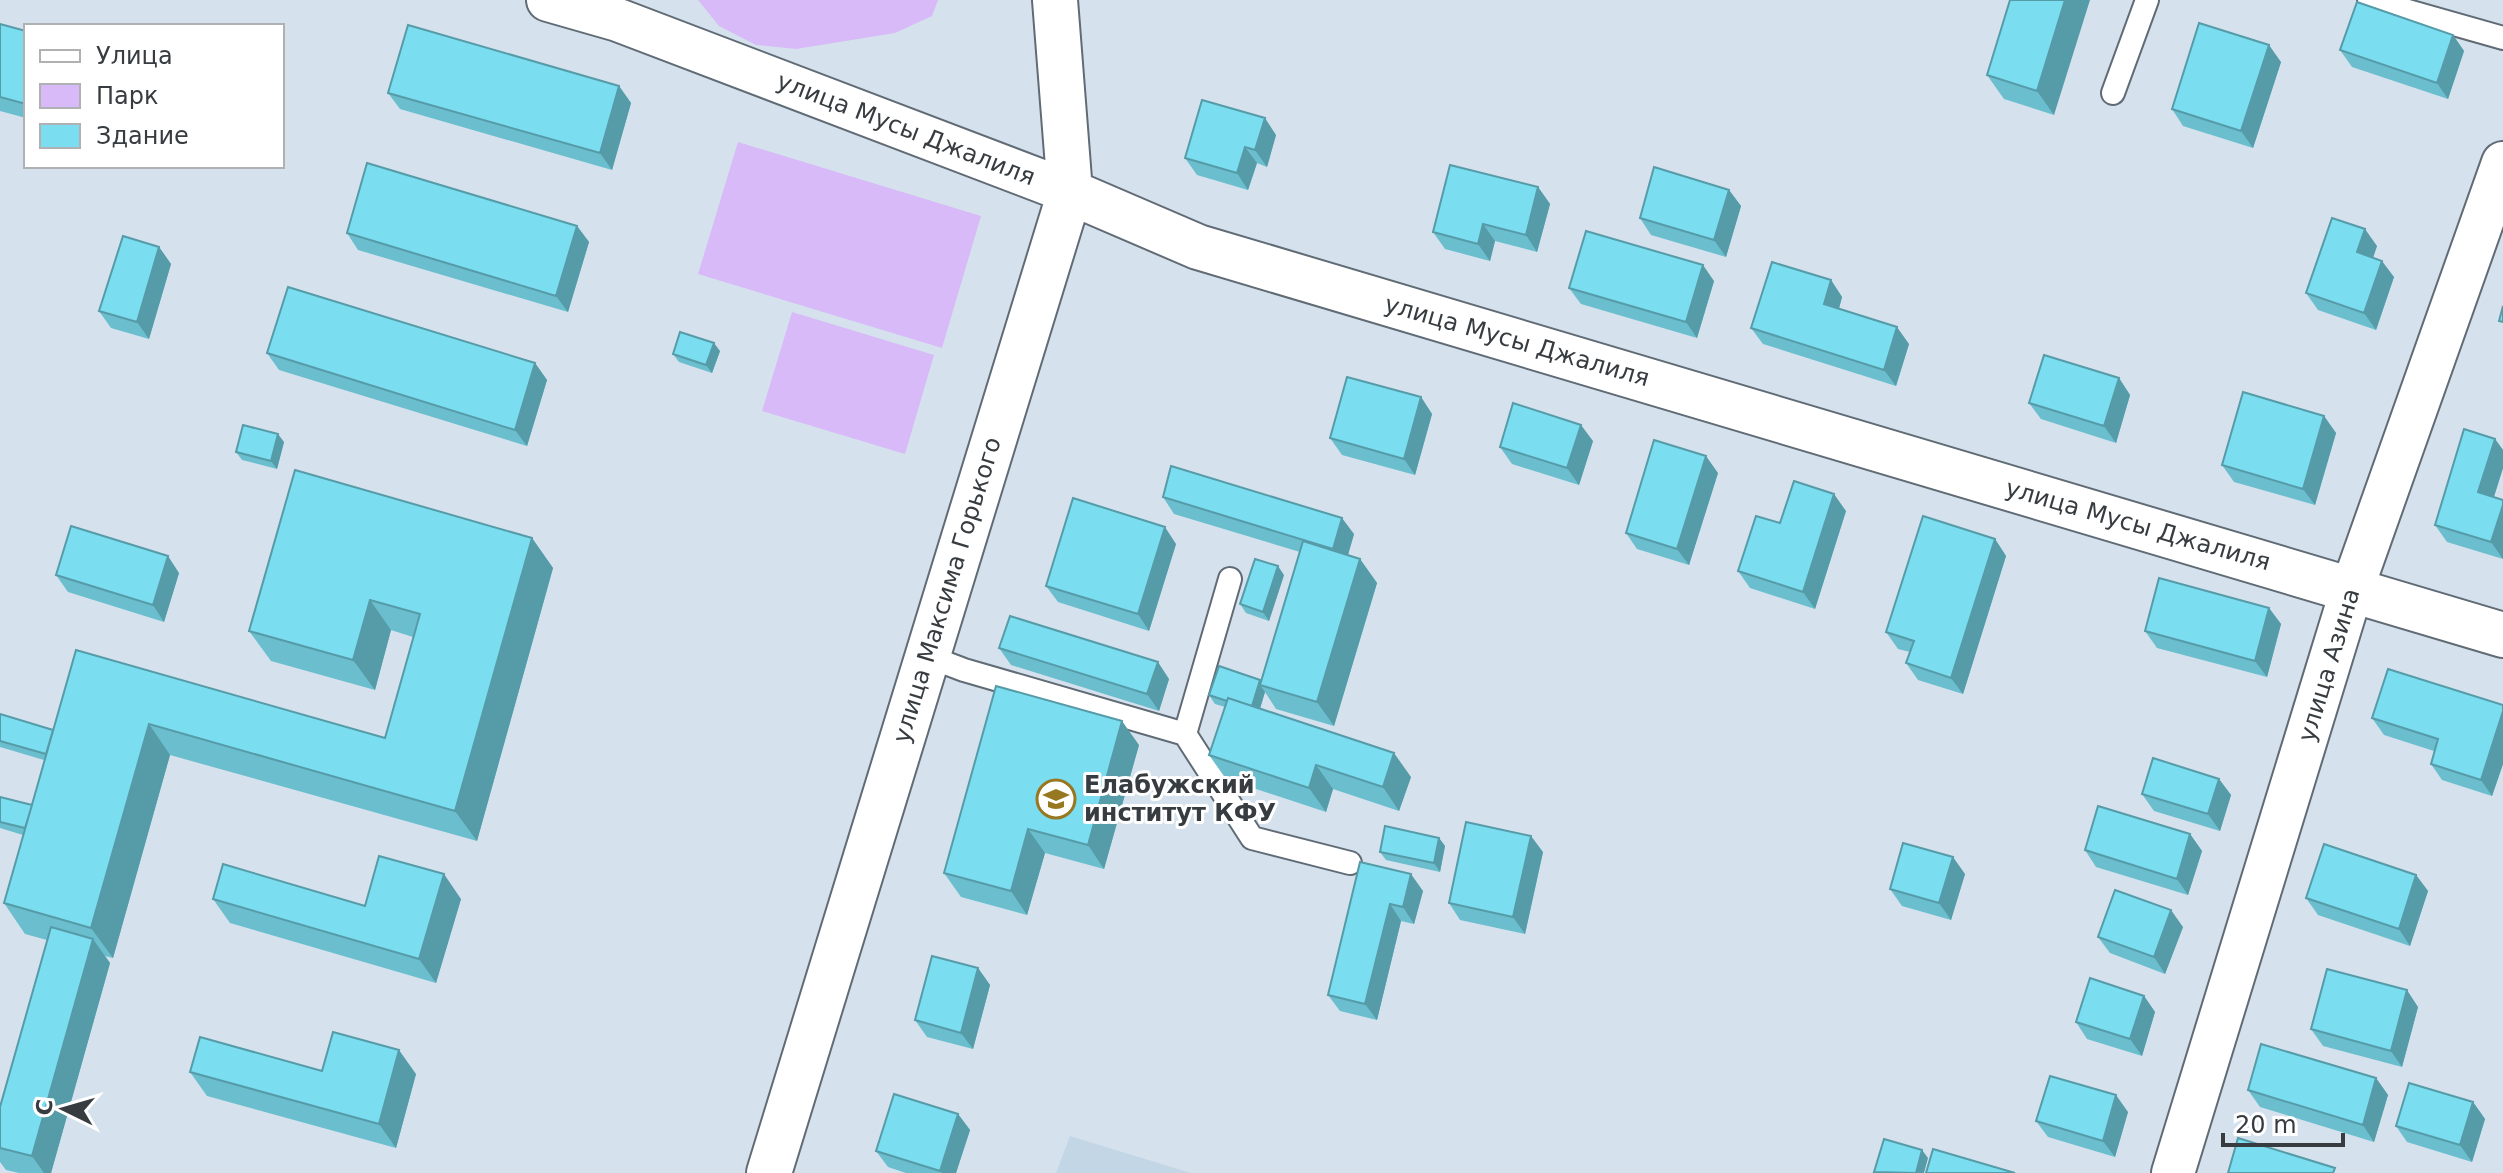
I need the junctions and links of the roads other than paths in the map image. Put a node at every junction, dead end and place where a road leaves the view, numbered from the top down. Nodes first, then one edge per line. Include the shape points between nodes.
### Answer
1 (548, 0) edge
2 (1055, 0) edge
3 (2147, 0) edge
4 (2369, 0) edge
5 (2503, 38) edge
6 (2113, 93) dead end
7 (2503, 163) edge
8 (1070, 192) junction
9 (1230, 579) dead end
10 (2352, 589) junction
11 (2503, 635) edge
12 (927, 656) junction
13 (1185, 734) junction
14 (1350, 863) dead end
15 (769, 1173) edge
16 (2173, 1173) edge

1 - 8 street, улица Мусы Джалиля via 618,20
2 - 8 street, улица Максима Горького
3 - 6 lane
4 - 5 lane
7 - 10 street, улица Азина
8 - 10 street, улица Мусы Джалиля via 1198,247
8 - 12 street, улица Максима Горького
9 - 13 lane
10 - 11 street, улица Мусы Джалиля
10 - 16 street, улица Азина
12 - 13 lane
12 - 15 street, улица Максима Горького
13 - 14 lane via 1252,838

